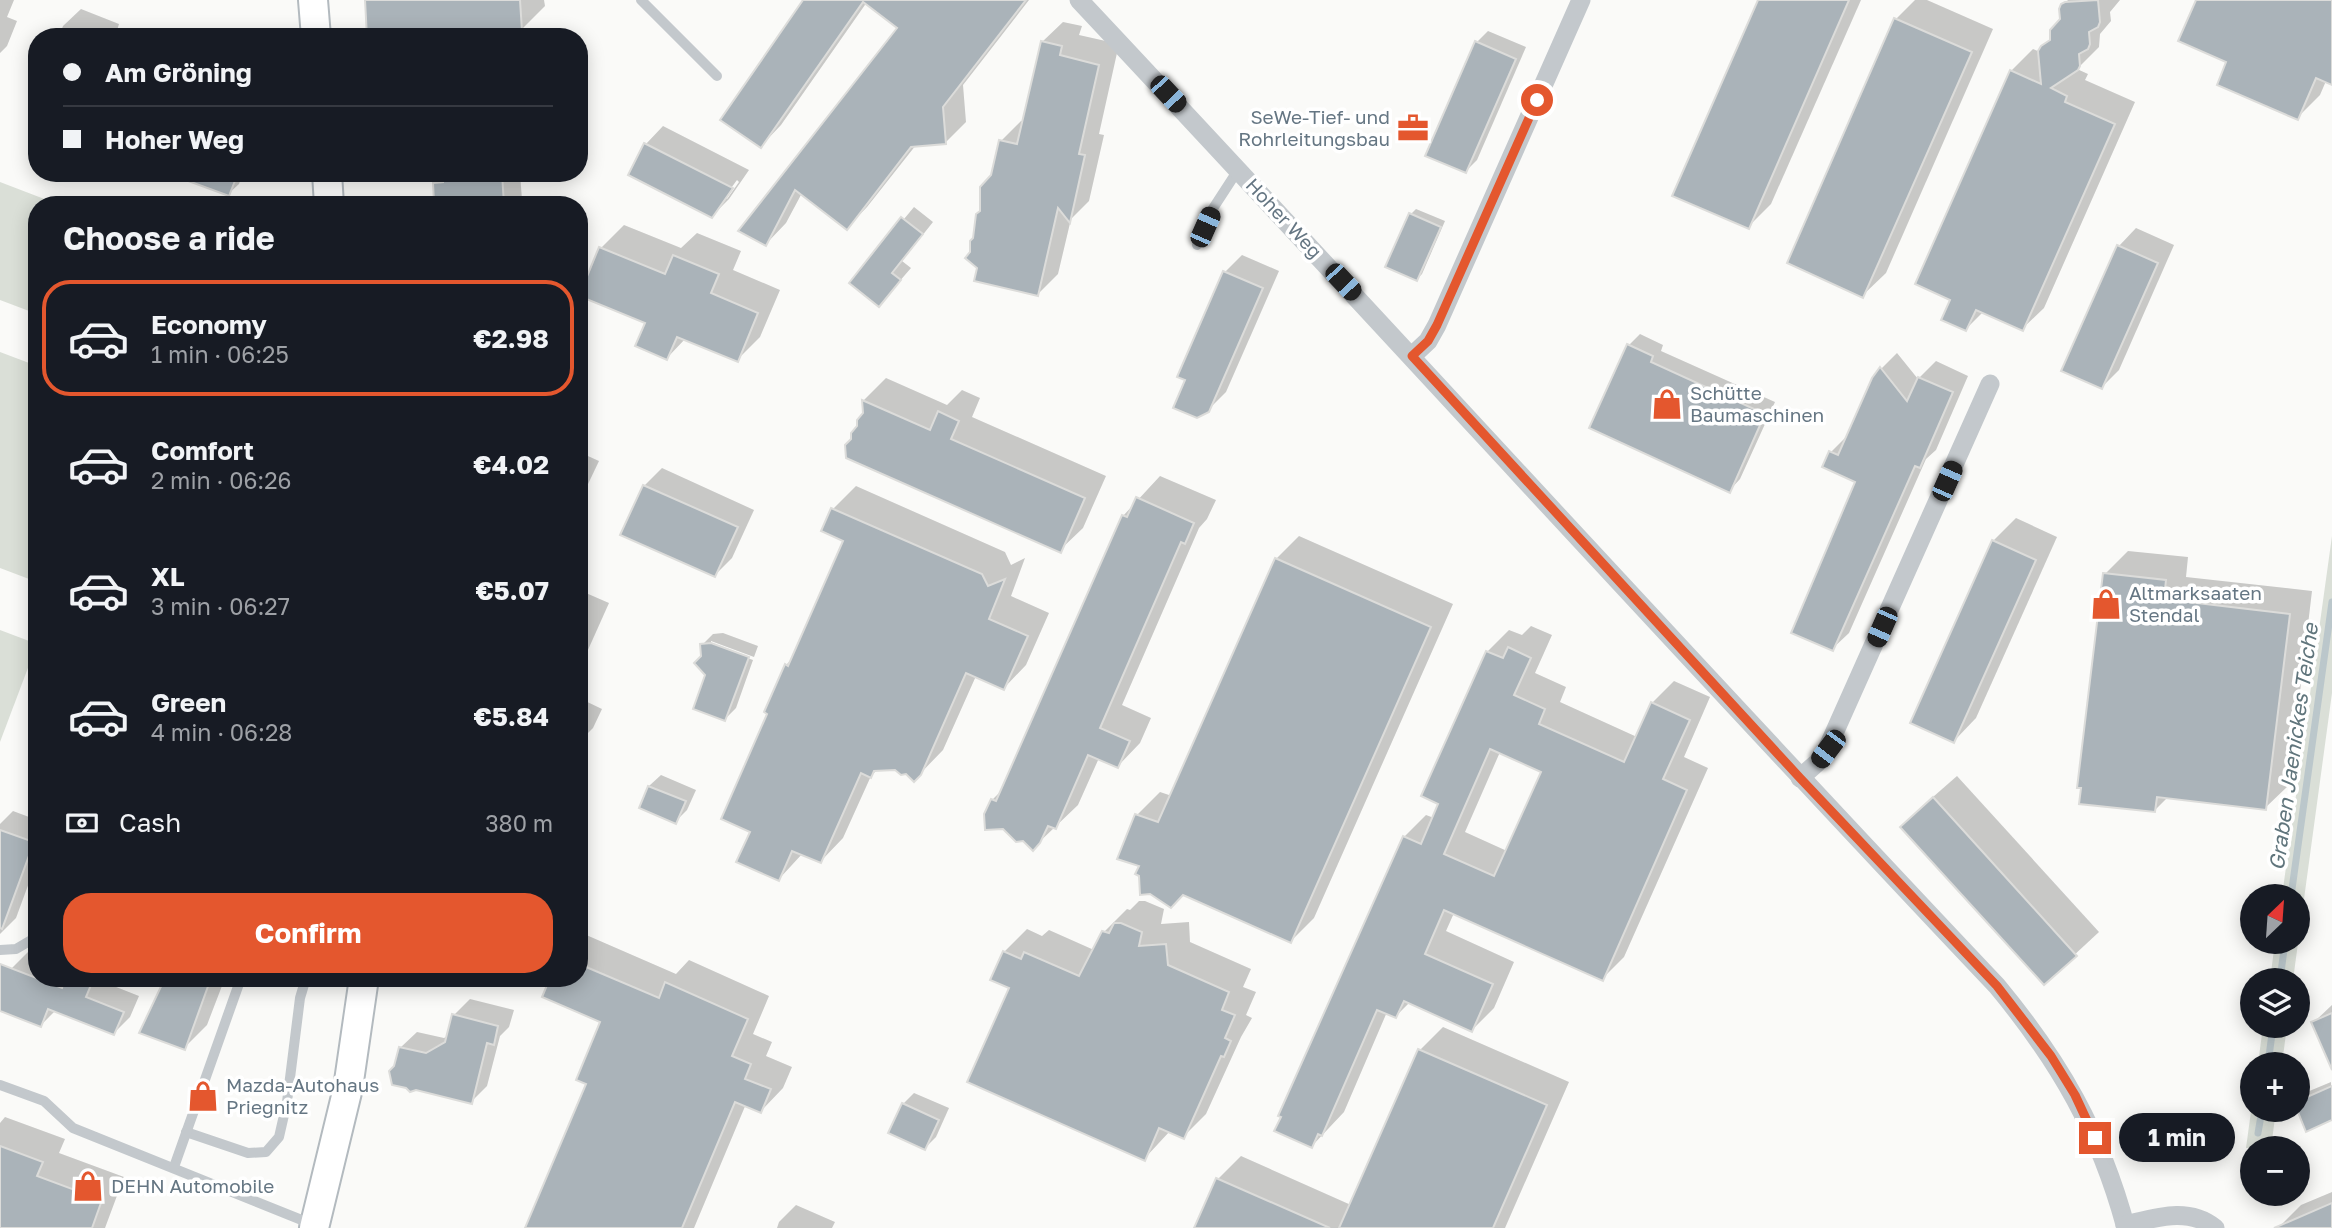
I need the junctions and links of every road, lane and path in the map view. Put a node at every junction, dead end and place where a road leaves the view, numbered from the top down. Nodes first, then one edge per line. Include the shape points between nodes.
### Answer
1 (313, 0) edge
2 (641, 0) edge
3 (1079, 0) edge
4 (1581, 0) edge
5 (315, 28) edge
6 (717, 76) dead end
7 (1238, 170) junction
8 (1197, 245) dead end
9 (1412, 356) junction
10 (1990, 384) dead end
11 (1800, 778) junction
12 (28, 942) edge
13 (0, 950) edge
14 (238, 987) edge
15 (303, 987) edge
16 (363, 987) edge
17 (0, 1085) edge
18 (186, 1132) junction
19 (174, 1167) junction
20 (2125, 1226) edge
21 (314, 1227) edge
22 (2215, 1228) edge

1 - 5 main road
2 - 6 lane
3 - 7 street, Hoher Weg
4 - 9 street via 1437,325
7 - 8 lane via 1212,210
7 - 9 street, Hoher Weg
9 - 11 street, Hoher Weg
10 - 11 street via 1828,749
11 - 20 street, Hoher Weg via 2026,1022 2075,1095 2099,1148
12 - 13 lane
14 - 18 lane
15 - 18 lane via 279,1137 266,1152 248,1153
16 - 21 main road via 348,1088
17 - 19 lane via 44,1101 73,1128
18 - 19 lane
19 - 21 lane
20 - 22 street, Hoher Weg via 2189,1215

